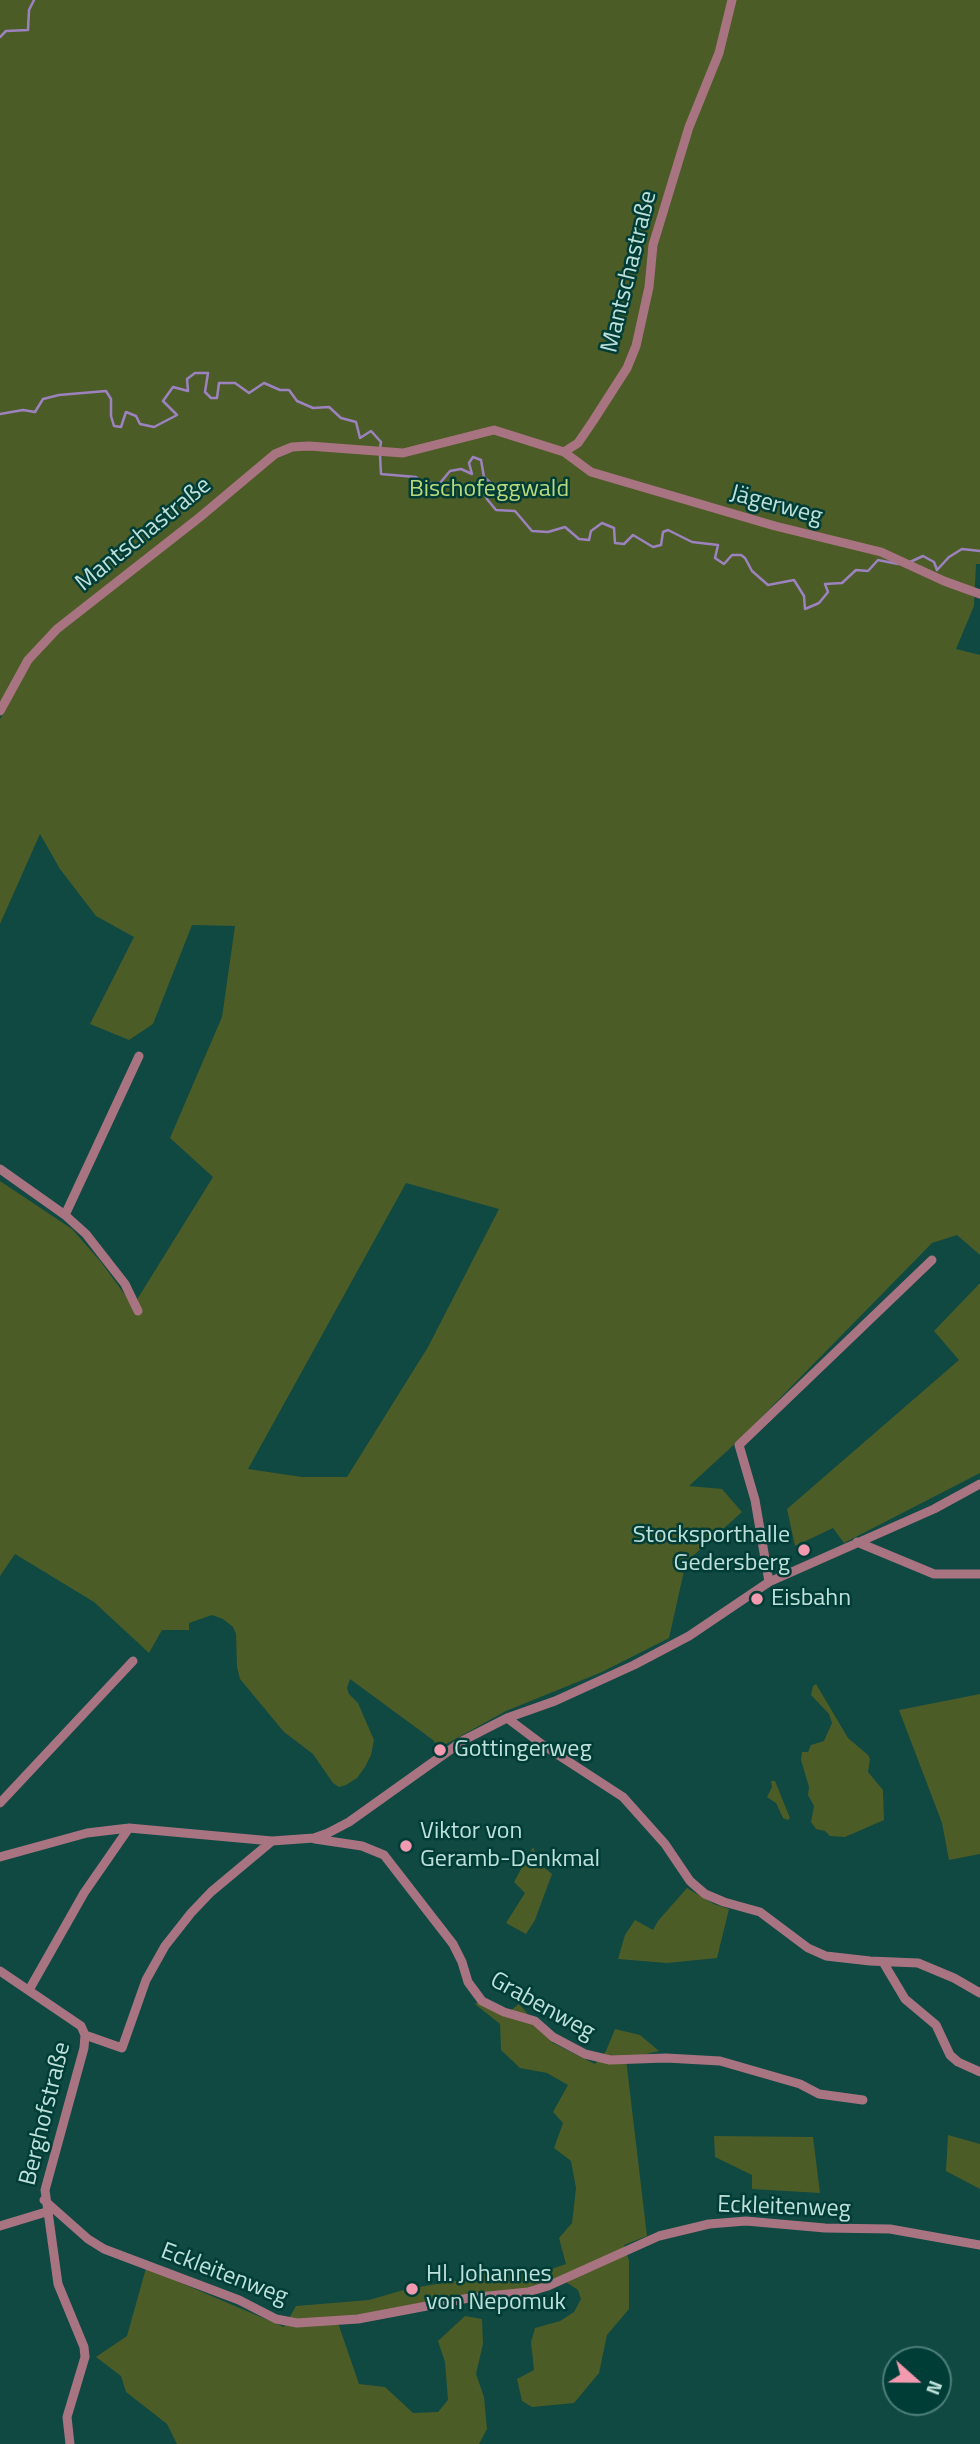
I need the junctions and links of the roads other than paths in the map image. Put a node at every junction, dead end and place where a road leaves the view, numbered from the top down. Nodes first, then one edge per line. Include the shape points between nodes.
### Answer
1 (732, 0) edge
2 (564, 452) junction
3 (980, 594) edge
4 (0, 711) edge
5 (139, 1056) dead end
6 (0, 1170) edge
7 (65, 1215) junction
8 (932, 1260) dead end
9 (138, 1311) dead end
10 (980, 1484) edge
11 (857, 1542) junction
12 (980, 1574) edge
13 (769, 1582) junction
14 (133, 1661) dead end
15 (507, 1718) junction
16 (0, 1803) edge
17 (130, 1828) junction
18 (314, 1838) junction
19 (272, 1841) junction
20 (0, 1857) edge
21 (883, 1962) junction
22 (0, 1970) edge
23 (29, 1990) junction
24 (980, 1993) edge
25 (86, 2035) junction
26 (980, 2072) edge
27 (863, 2100) dead end
28 (44, 2200) junction
29 (46, 2212) junction
30 (0, 2226) edge
31 (980, 2245) edge
32 (70, 2444) edge

1 - 2 street, Mantschastraße via 719,53 689,127 653,245 636,346 627,368 578,443
2 - 3 street, Jägerweg via 591,472 881,552
2 - 4 street, Mantschastraße via 494,430 392,454 309,446 275,454 57,629 29,660
5 - 7 street
6 - 7 street
7 - 9 street via 100,1250
8 - 13 street via 739,1445 755,1500
10 - 11 street
11 - 12 street via 927,1573
11 - 13 street
13 - 15 street via 689,1636 634,1665
14 - 16 street
15 - 18 street via 457,1744 349,1822
15 - 21 street via 622,1797 705,1894 760,1912 826,1956
17 - 19 street
17 - 20 street via 87,1833
17 - 23 street via 84,1893
18 - 19 street
18 - 27 street, Grabenweg via 362,1846 384,1855 453,1944 468,1982 482,2001 535,2021 585,2054 610,2060 720,2061 819,2094
19 - 25 street, Berghofstraße via 211,1892 165,1946 146,1980 122,2048
21 - 24 street via 918,1963
21 - 26 street via 905,1999 936,2025 950,2055
22 - 23 street, Berghofstraße
23 - 25 street, Berghofstraße via 81,2026
25 - 28 street, Berghofstraße
28 - 29 street, Berghofstraße
28 - 31 street, Eckleitenweg via 104,2249 239,2300 276,2319 297,2323 358,2319 528,2292 659,2236 722,2222 890,2229
29 - 30 street
29 - 32 street, Berghofstraße via 58,2284 84,2347 66,2427

